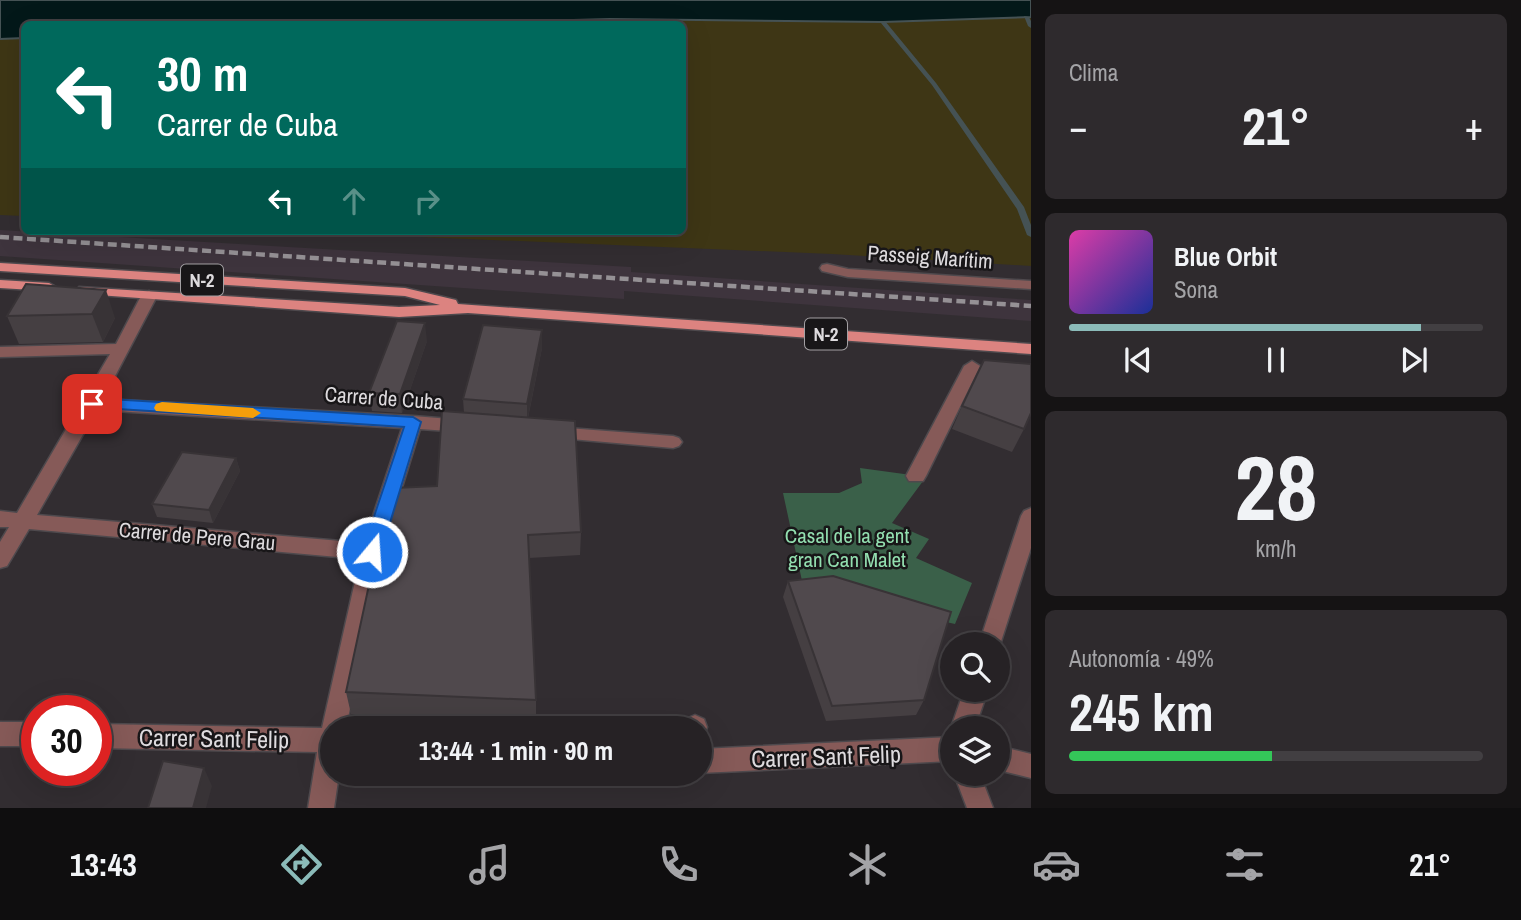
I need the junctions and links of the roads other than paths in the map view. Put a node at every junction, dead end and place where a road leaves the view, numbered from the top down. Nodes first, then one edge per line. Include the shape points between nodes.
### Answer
1 (0, 267) edge
2 (827, 268) dead end
3 (0, 284) edge
4 (1031, 285) edge
5 (405, 292) junction
6 (149, 296) junction
7 (468, 307) junction
8 (120, 349) junction
9 (1031, 349) edge
10 (0, 352) edge
11 (972, 366) dead end
12 (92, 404) junction
13 (413, 422) junction
14 (482, 427) edge
15 (536, 432) edge
16 (673, 442) dead end
17 (916, 476) dead end
18 (1031, 516) edge
19 (0, 519) edge
20 (23, 521) junction
21 (372, 552) junction
22 (0, 561) edge
23 (994, 632) edge
24 (337, 716) edge
25 (0, 734) edge
26 (21, 734) edge
27 (112, 736) edge
28 (320, 736) edge
29 (940, 750) edge
30 (712, 760) edge
31 (1010, 761) edge
32 (1031, 766) edge
33 (325, 786) edge
34 (972, 786) edge
35 (321, 808) edge
36 (980, 808) edge

1 - 5 main road, N-2
2 - 4 street, Passeig Marítim
3 - 6 main road, N-2
5 - 6 main road, N-2 via 331,295 212,286 173,287
5 - 7 main road, N-2
6 - 7 main road, N-2 via 399,312
6 - 8 street
7 - 9 main road, N-2
8 - 10 street
8 - 12 street
11 - 17 street
12 - 13 street, Carrer de Cuba
12 - 20 street
13 - 14 street, Carrer de Cuba
13 - 21 street
15 - 16 street
18 - 23 street
19 - 20 street, Carrer de Pere Grau
20 - 21 street, Carrer de Pere Grau
20 - 22 street
21 - 24 street
25 - 26 street
27 - 28 street, Carrer Sant Felip
29 - 30 street, Carrer Sant Felip
31 - 32 street
33 - 35 street
34 - 36 street

